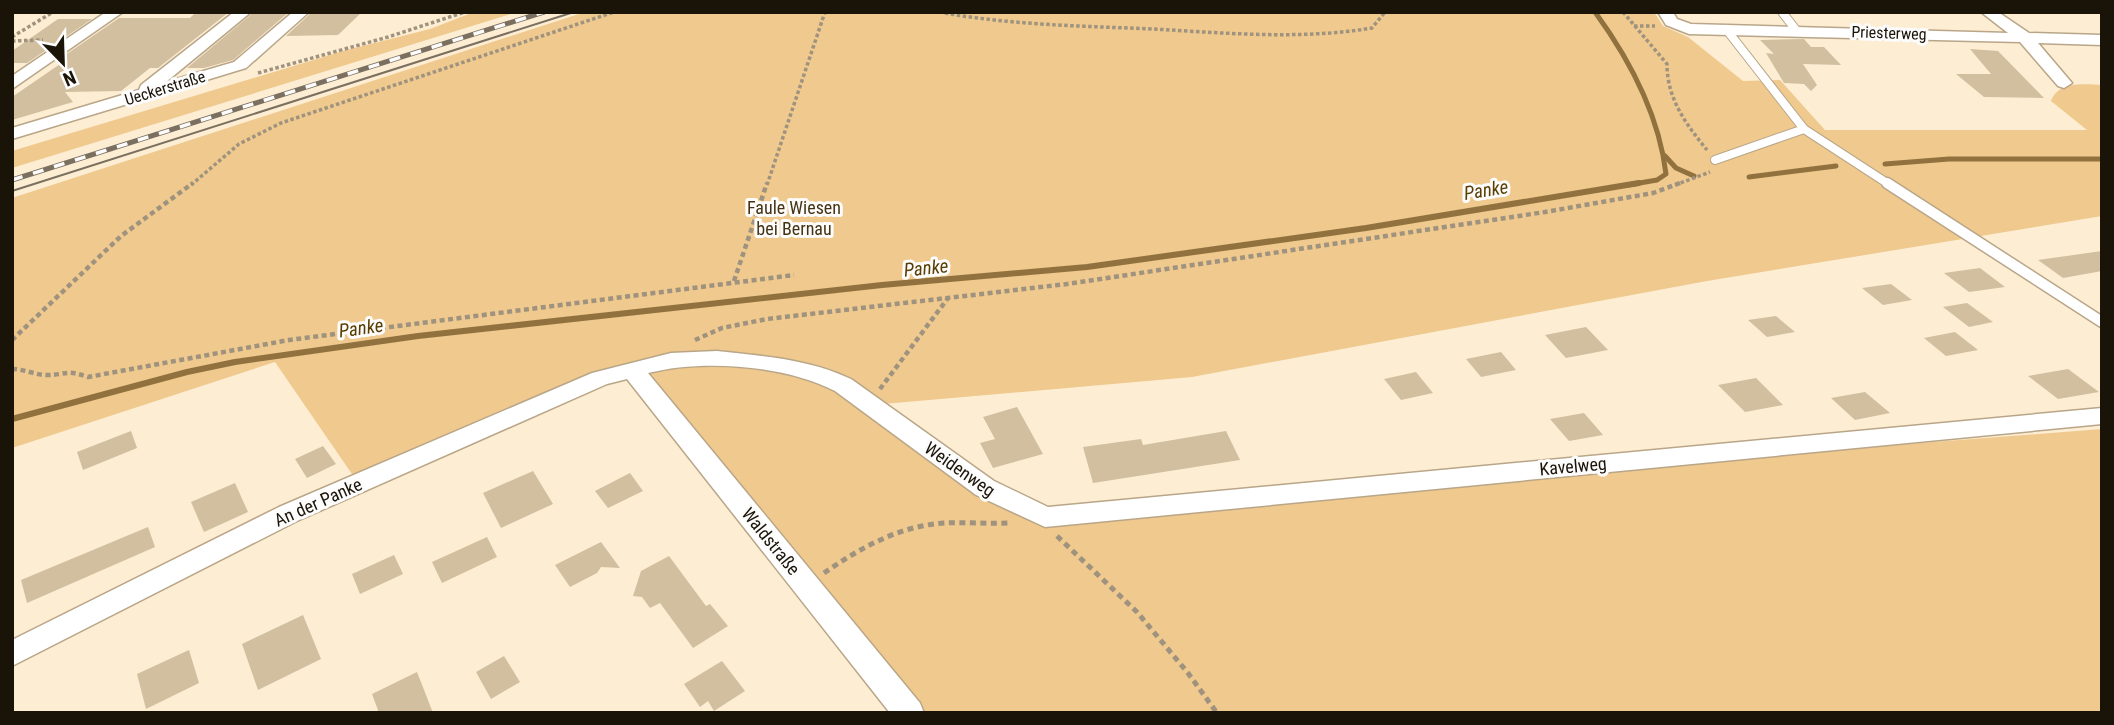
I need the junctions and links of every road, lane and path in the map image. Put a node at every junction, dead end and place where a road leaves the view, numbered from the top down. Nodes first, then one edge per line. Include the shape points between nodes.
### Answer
1 (52, 12) edge
2 (116, 12) edge
3 (244, 12) edge
4 (302, 12) edge
5 (614, 12) edge
6 (825, 12) edge
7 (939, 12) edge
8 (1385, 12) edge
9 (1623, 12) edge
10 (1665, 12) edge
11 (1782, 12) edge
12 (1987, 12) edge
13 (1677, 26) joint
14 (1726, 29) junction
15 (1796, 30) junction
16 (12, 37) edge
17 (2024, 37) junction
18 (2102, 40) edge
19 (2064, 83) dead end
20 (12, 84) edge
21 (139, 96) junction
22 (1804, 129) junction
23 (12, 134) edge
24 (1715, 160) junction
25 (794, 275) dead end
26 (734, 281) junction
27 (948, 298) junction
28 (2102, 322) edge
29 (12, 340) edge
30 (684, 345) dead end
31 (12, 369) edge
32 (632, 369) junction
33 (869, 404) junction
34 (2102, 416) edge
35 (1045, 517) junction
36 (806, 586) junction
37 (12, 654) edge
38 (909, 713) edge
39 (1217, 713) edge

1 - 16 path
2 - 20 street
3 - 21 street
4 - 21 street, Ueckerstraße via 240,65
5 - 29 path via 281,123 239,144 121,236
6 - 26 path
7 - 8 path via 988,20 1336,34 1372,28
9 - 24 path via 1667,64 1667,80 1681,118
10 - 13 street
11 - 15 lane
12 - 17 street
13 - 14 street, Priesterweg
14 - 15 street, Priesterweg
14 - 22 lane
15 - 17 street, Priesterweg
17 - 18 street, Priesterweg
17 - 19 street
21 - 23 street, Ueckerstraße
22 - 24 lane
22 - 28 lane
24 - 27 path via 1718,167 1709,173 1653,193 1067,284
25 - 26 path
26 - 31 path via 289,340 100,376
27 - 30 path via 767,319 722,328
27 - 33 path
32 - 33 street, Weidenweg via 671,360 717,358 790,366 819,373
32 - 36 street, Waldstraße
32 - 37 street, An der Panke via 600,378 288,514
33 - 35 street, Weidenweg via 985,488
34 - 35 street, Kavelweg
35 - 36 path via 901,530 846,556
35 - 39 path via 1061,541 1137,612
36 - 38 street, Waldstraße

